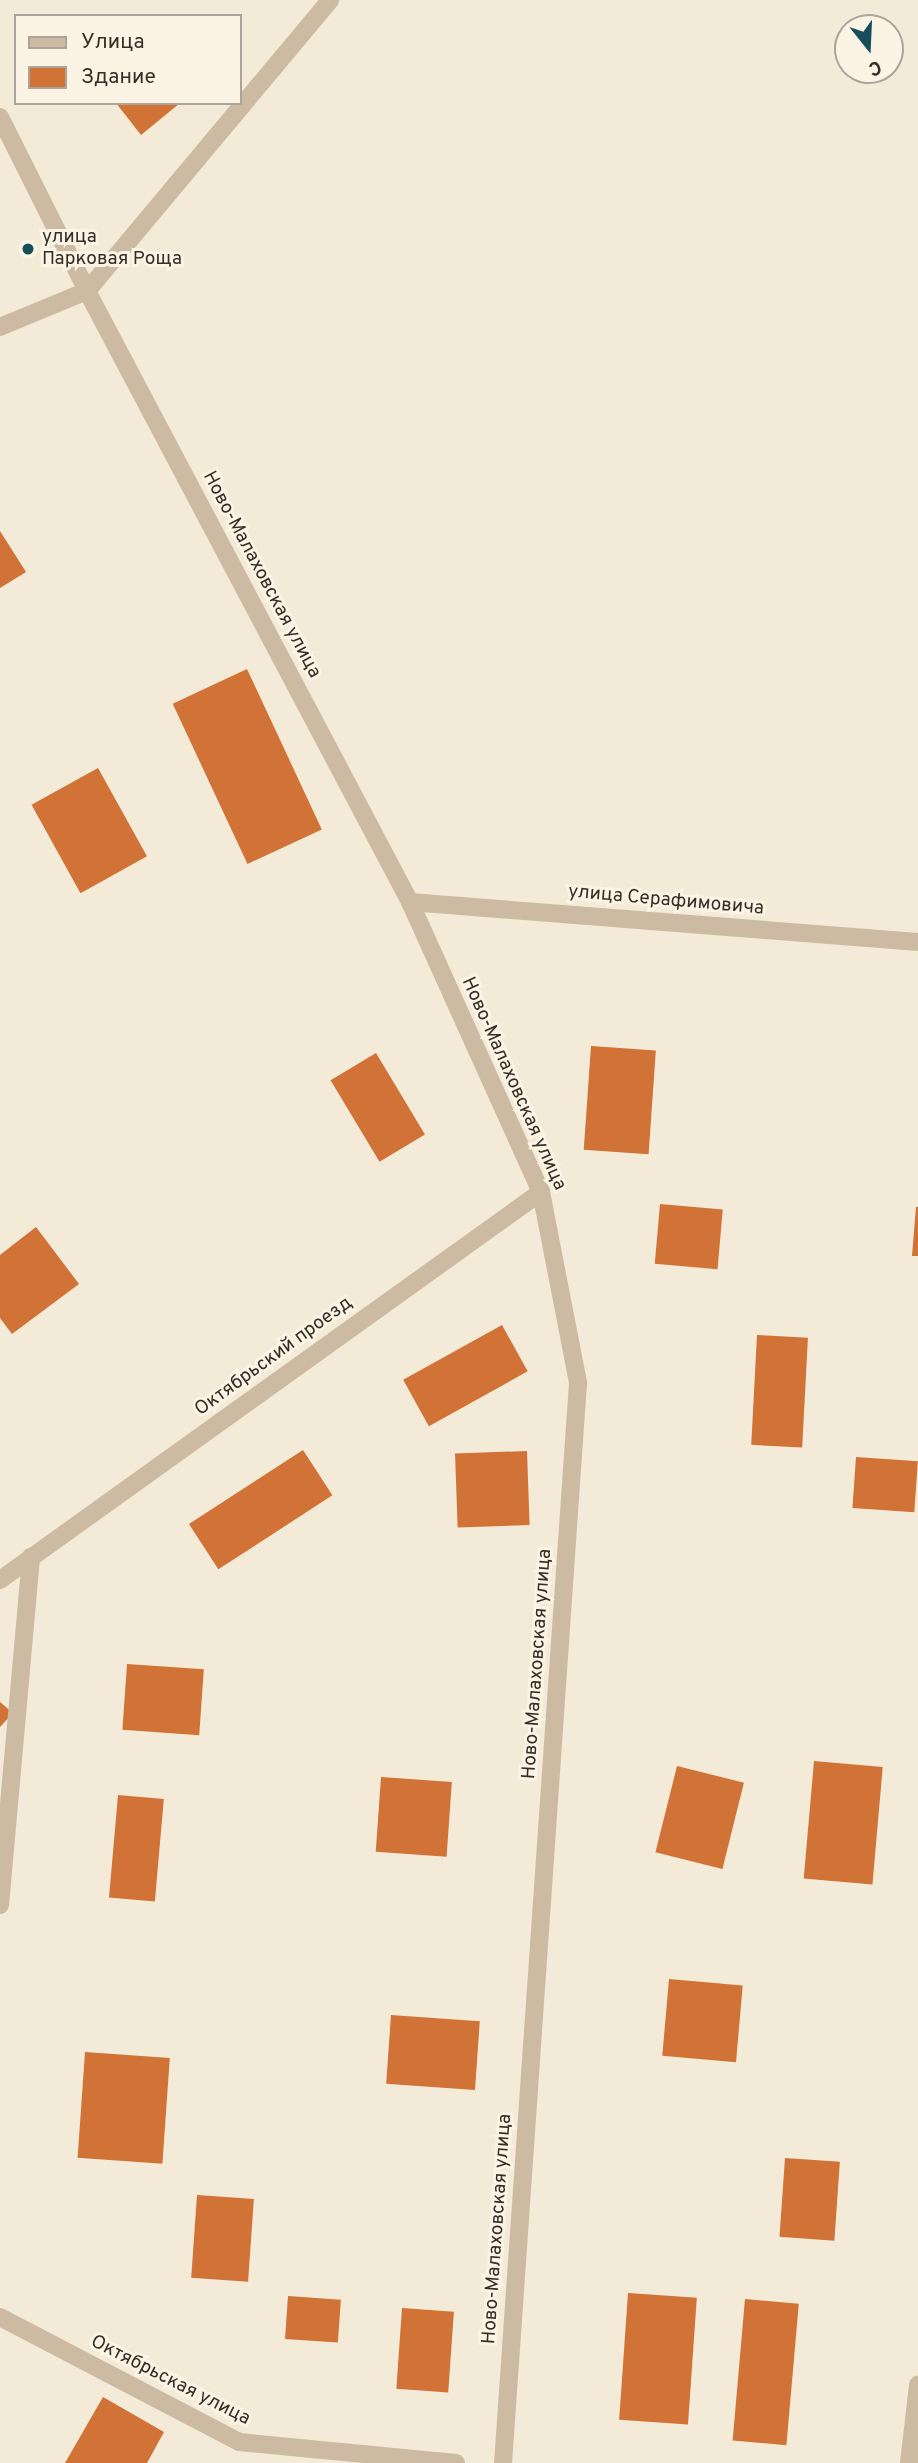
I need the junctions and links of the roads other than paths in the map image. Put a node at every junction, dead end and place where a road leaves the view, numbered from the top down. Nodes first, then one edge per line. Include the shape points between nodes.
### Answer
1 (330, 0) edge
2 (0, 117) edge
3 (87, 291) junction
4 (0, 327) edge
5 (410, 902) junction
6 (918, 943) edge
7 (541, 1192) junction
8 (32, 1556) junction
9 (0, 1580) edge
10 (0, 1905) edge
11 (0, 2316) edge
12 (918, 2385) edge
13 (456, 2463) edge
14 (503, 2463) edge
15 (909, 2463) edge

1 - 3 street
2 - 3 street, Ново-Малаховская улица
3 - 4 street
3 - 5 street, Ново-Малаховская улица
5 - 6 street, улица Серафимовича
5 - 7 street, Ново-Малаховская улица
7 - 8 street, Октябрьский проезд
7 - 14 street, Ново-Малаховская улица via 578,1383
8 - 9 street, Октябрьский проезд
8 - 10 street
11 - 13 street, Октябрьская улица via 239,2442
12 - 15 street

